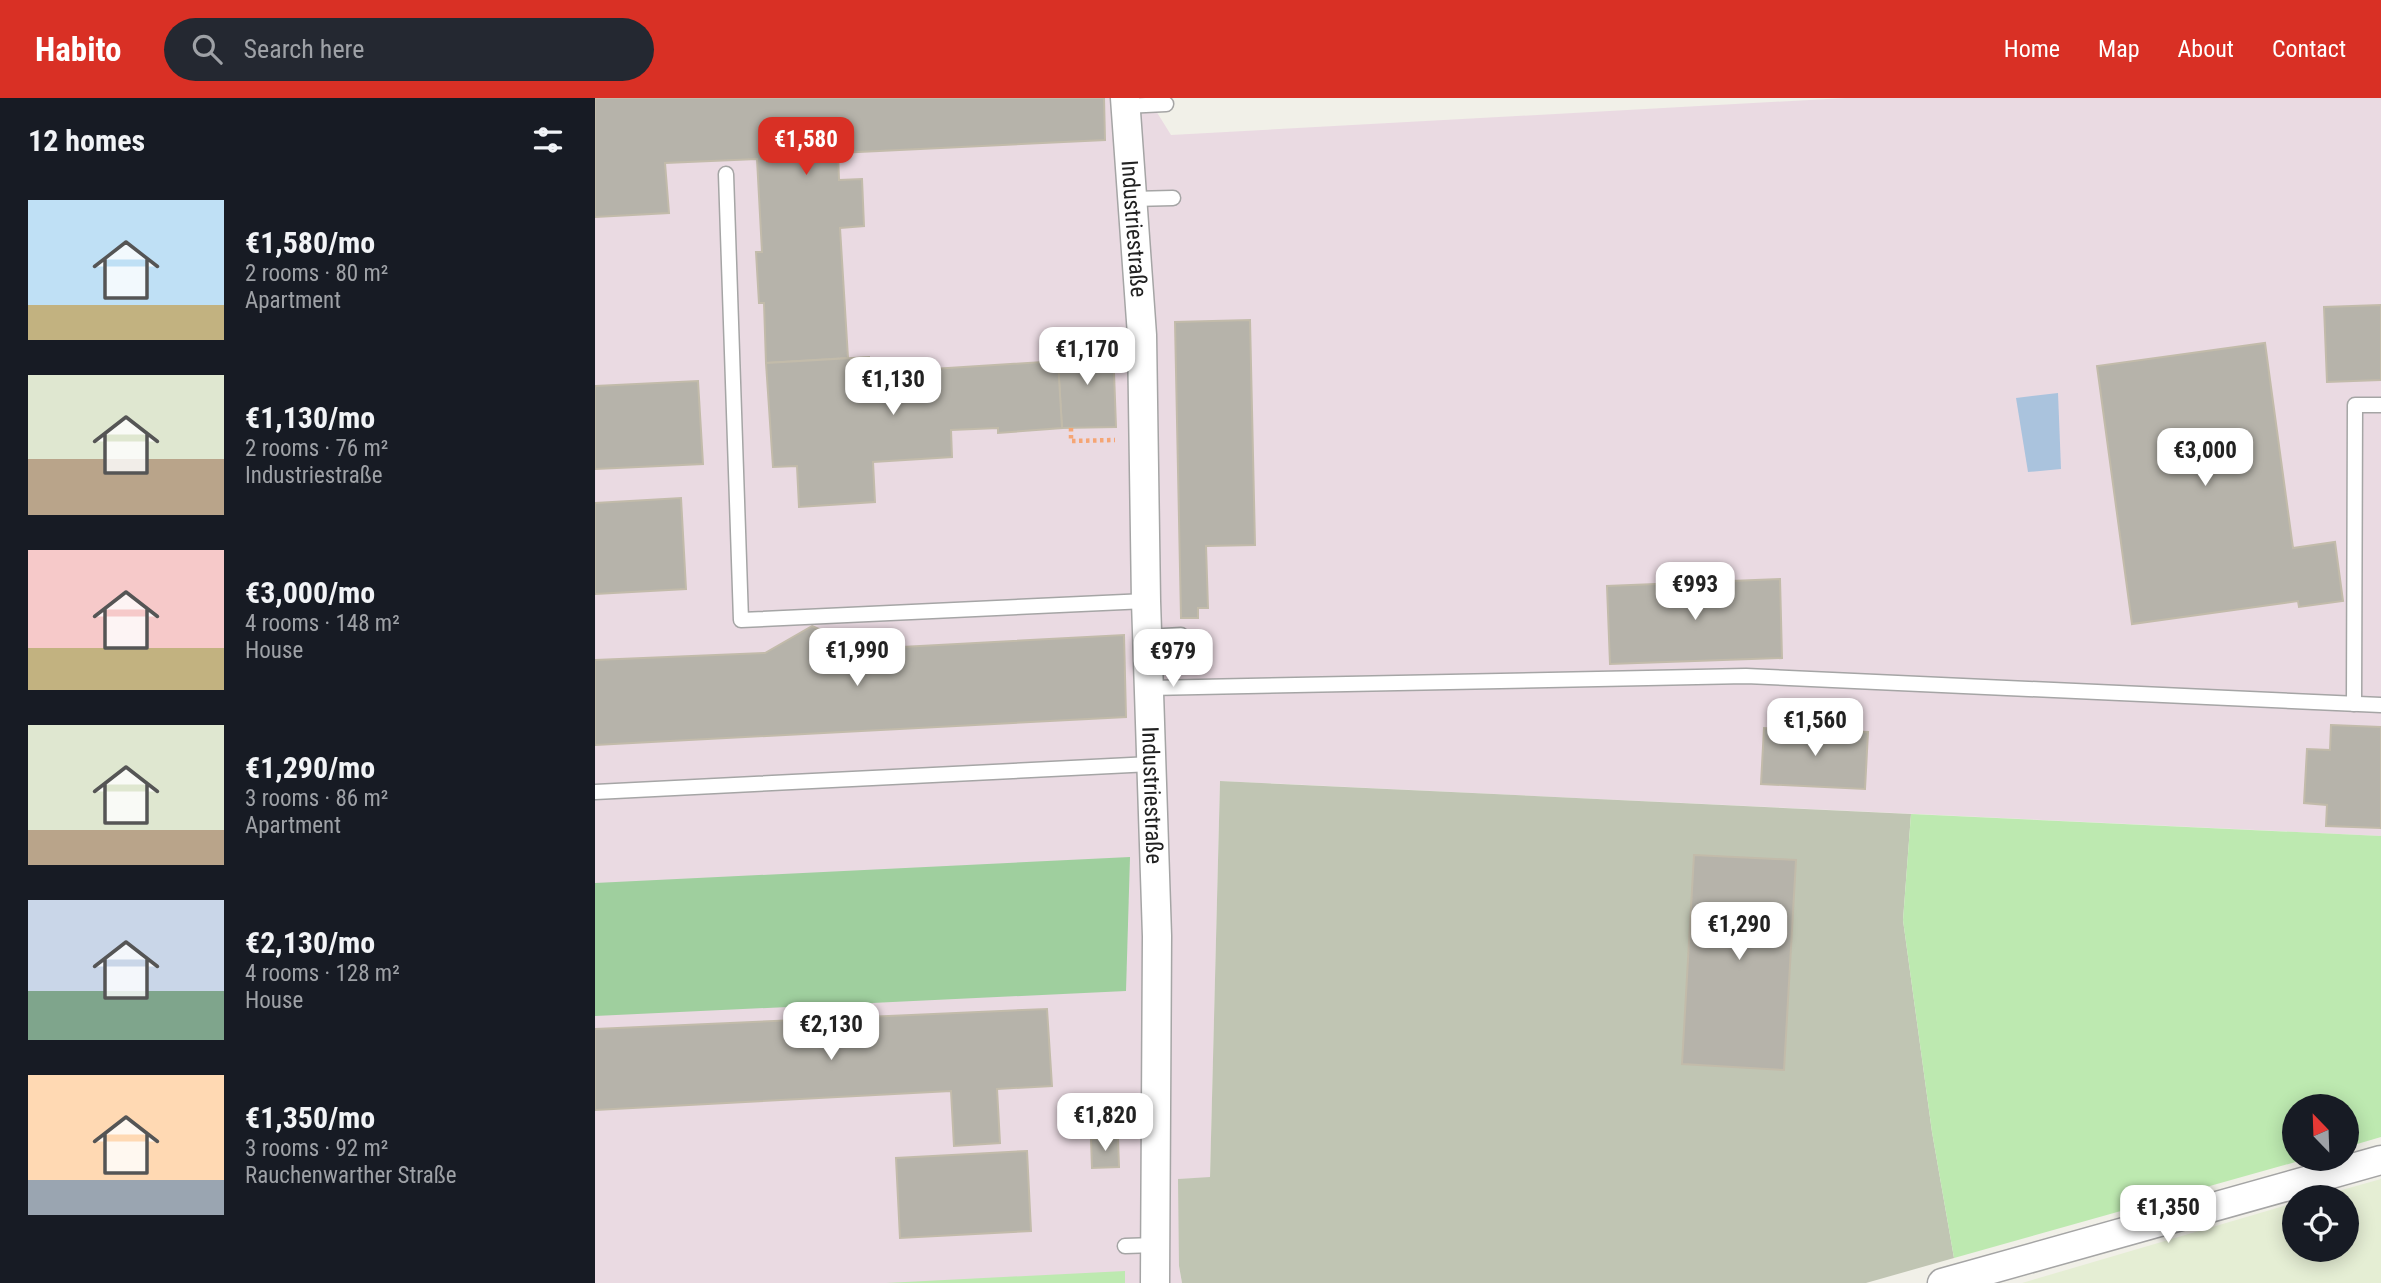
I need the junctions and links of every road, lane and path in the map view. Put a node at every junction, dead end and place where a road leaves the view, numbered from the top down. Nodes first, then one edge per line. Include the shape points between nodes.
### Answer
1 (1125, 102) edge
2 (1166, 104) dead end
3 (726, 174) dead end
4 (1173, 198) dead end
5 (1132, 199) junction
6 (2381, 405) edge
7 (1071, 428) dead end
8 (1144, 439) junction
9 (1146, 601) junction
10 (1181, 635) dead end
11 (1147, 637) junction
12 (1149, 688) junction
13 (2354, 704) junction
14 (2381, 705) edge
15 (1151, 764) junction
16 (595, 792) edge
17 (1156, 1106) junction
18 (1126, 1107) dead end
19 (2381, 1160) edge
20 (1155, 1245) junction
21 (1125, 1246) dead end
22 (1154, 1283) edge
23 (1942, 1283) edge

1 - 2 lane
1 - 5 street, Industriestraße
3 - 9 lane via 741,620
4 - 5 lane
5 - 8 street, Industriestraße
6 - 13 lane via 2355,405
7 - 8 path via 1071,441
8 - 9 street, Industriestraße
9 - 11 street, Industriestraße
10 - 11 lane
11 - 12 street, Industriestraße
12 - 13 lane via 1746,676
12 - 15 street, Industriestraße
13 - 14 lane
15 - 16 lane
15 - 17 street, Industriestraße
17 - 18 lane
17 - 20 street, Industriestraße
19 - 23 street
20 - 21 lane
20 - 22 street, Industriestraße

